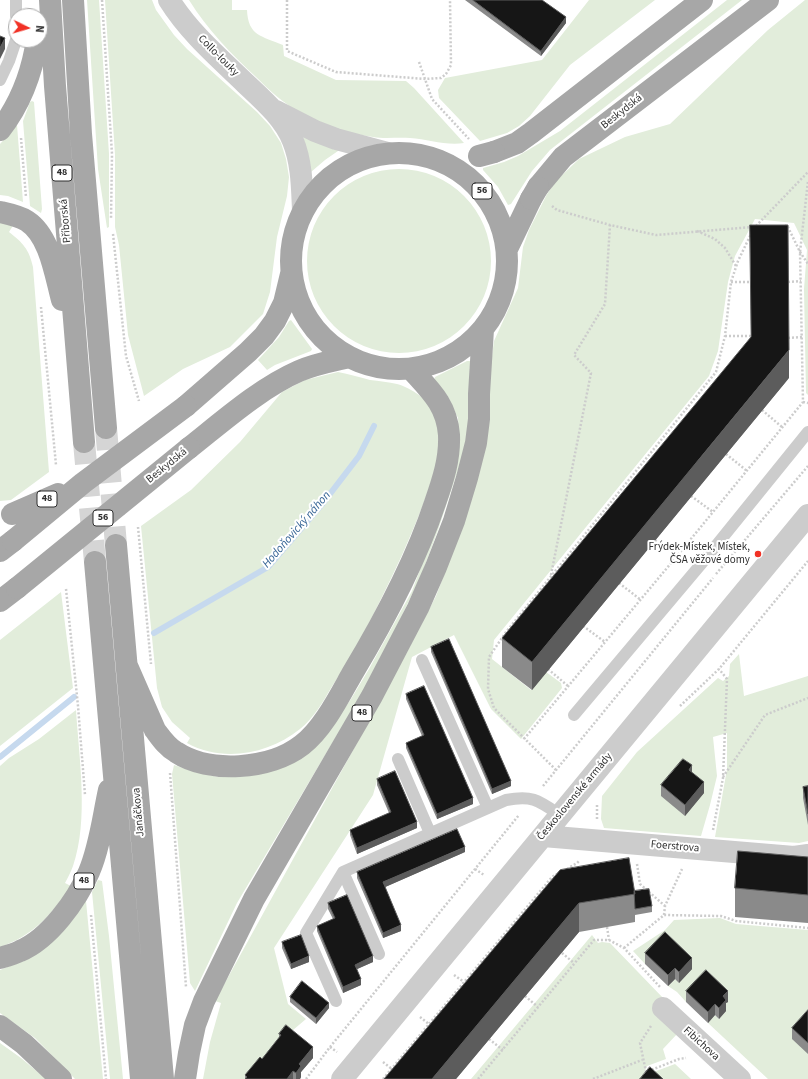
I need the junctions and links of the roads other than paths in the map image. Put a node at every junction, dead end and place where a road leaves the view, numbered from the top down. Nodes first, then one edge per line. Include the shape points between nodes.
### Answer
1 (50, 0) edge
2 (73, 0) edge
3 (169, 0) edge
4 (702, 0) edge
5 (768, 0) edge
6 (13, 48) edge
7 (36, 48) edge
8 (0, 80) edge
9 (272, 109) junction
10 (0, 130) edge
11 (388, 153) junction
12 (430, 157) junction
13 (303, 211) junction
14 (0, 212) edge
15 (507, 249) junction
16 (292, 272) junction
17 (483, 329) junction
18 (76, 346) junction
19 (349, 357) junction
20 (410, 369) junction
21 (106, 428) tunnel mouth
22 (808, 432) edge
23 (84, 442) tunnel mouth
24 (83, 483) junction
25 (6, 515) edge
26 (808, 516) edge
27 (116, 545) tunnel mouth
28 (7, 546) edge
29 (95, 562) tunnel mouth
30 (0, 601) edge
31 (422, 660) dead end
32 (127, 666) junction
33 (574, 715) dead end
34 (398, 759) dead end
35 (114, 767) junction
36 (488, 808) junction
37 (560, 815) junction
38 (430, 833) junction
39 (543, 836) junction
40 (808, 855) edge
41 (343, 872) junction
42 (379, 954) dead end
43 (0, 958) edge
44 (336, 1001) dead end
45 (663, 1008) road end
46 (0, 1026) edge
47 (61, 1079) edge
48 (141, 1079) edge
49 (163, 1079) edge
50 (185, 1079) edge
51 (342, 1079) edge
52 (740, 1079) edge

1 - 18 main road, Příborská / 48
2 - 21 main road, Příborská / 48 via 81,134
3 - 9 street, Collo-louky via 178,15 209,49
4 - 12 main road, Beskydská / 56 via 517,143
5 - 15 main road, Beskydská / 56 via 564,157
6 - 8 lane
7 - 10 main road via 26,86 13,112
9 - 11 street via 315,132
9 - 13 street via 287,129 297,152
11 - 12 main road, Beskydská / 56
11 - 13 main road, Beskydská / 56 via 348,166 330,178 315,193
12 - 15 main road, Beskydská / 56 via 467,176 482,191 500,222
13 - 16 main road, Beskydská / 56 via 295,230
14 - 18 main road, 48 via 27,221 42,236
15 - 17 main road, Beskydská / 56 via 507,271 503,291 495,311
16 - 19 main road, Beskydská / 56 via 296,293 304,313 331,345
16 - 24 main road, Beskydská / 56, bridge via 284,303 264,336 186,406
17 - 20 main road, Beskydská / 56 via 451,356
17 - 50 main road, 48 via 476,443 458,506 436,568 372,696 254,898 204,1000 195,1025
18 - 23 main road, Příborská / 48
19 - 20 main road, Beskydská / 56 via 368,365
19 - 30 main road, Beskydská / 56, bridge via 299,371 236,411
20 - 32 main road, 48 via 443,409 449,434 447,467 429,521 377,632 336,701 302,745 274,761 251,765 214,766 199,763 175,752 155,730
22 - 33 lane
24 - 25 main road, 48, bridge
24 - 28 main road, Beskydská / 56, bridge
26 - 37 street, Československé armády
27 - 32 main road, Janáčkova / 48
29 - 35 main road, Janáčkova / 48
31 - 36 lane
32 - 49 main road, Janáčkova / 48
34 - 38 lane
35 - 43 main road, 48 via 98,844 89,872 73,900 62,917 42,936 22,951
35 - 48 main road, Janáčkova / 48
36 - 37 lane via 506,800 533,798
36 - 38 lane
37 - 39 street, Československé armády
38 - 41 lane
39 - 40 street, Foerstrova via 794,857
39 - 51 street, Československé armády
41 - 42 lane
41 - 44 lane via 306,933
45 - 52 street, Fibichova
46 - 47 main road

